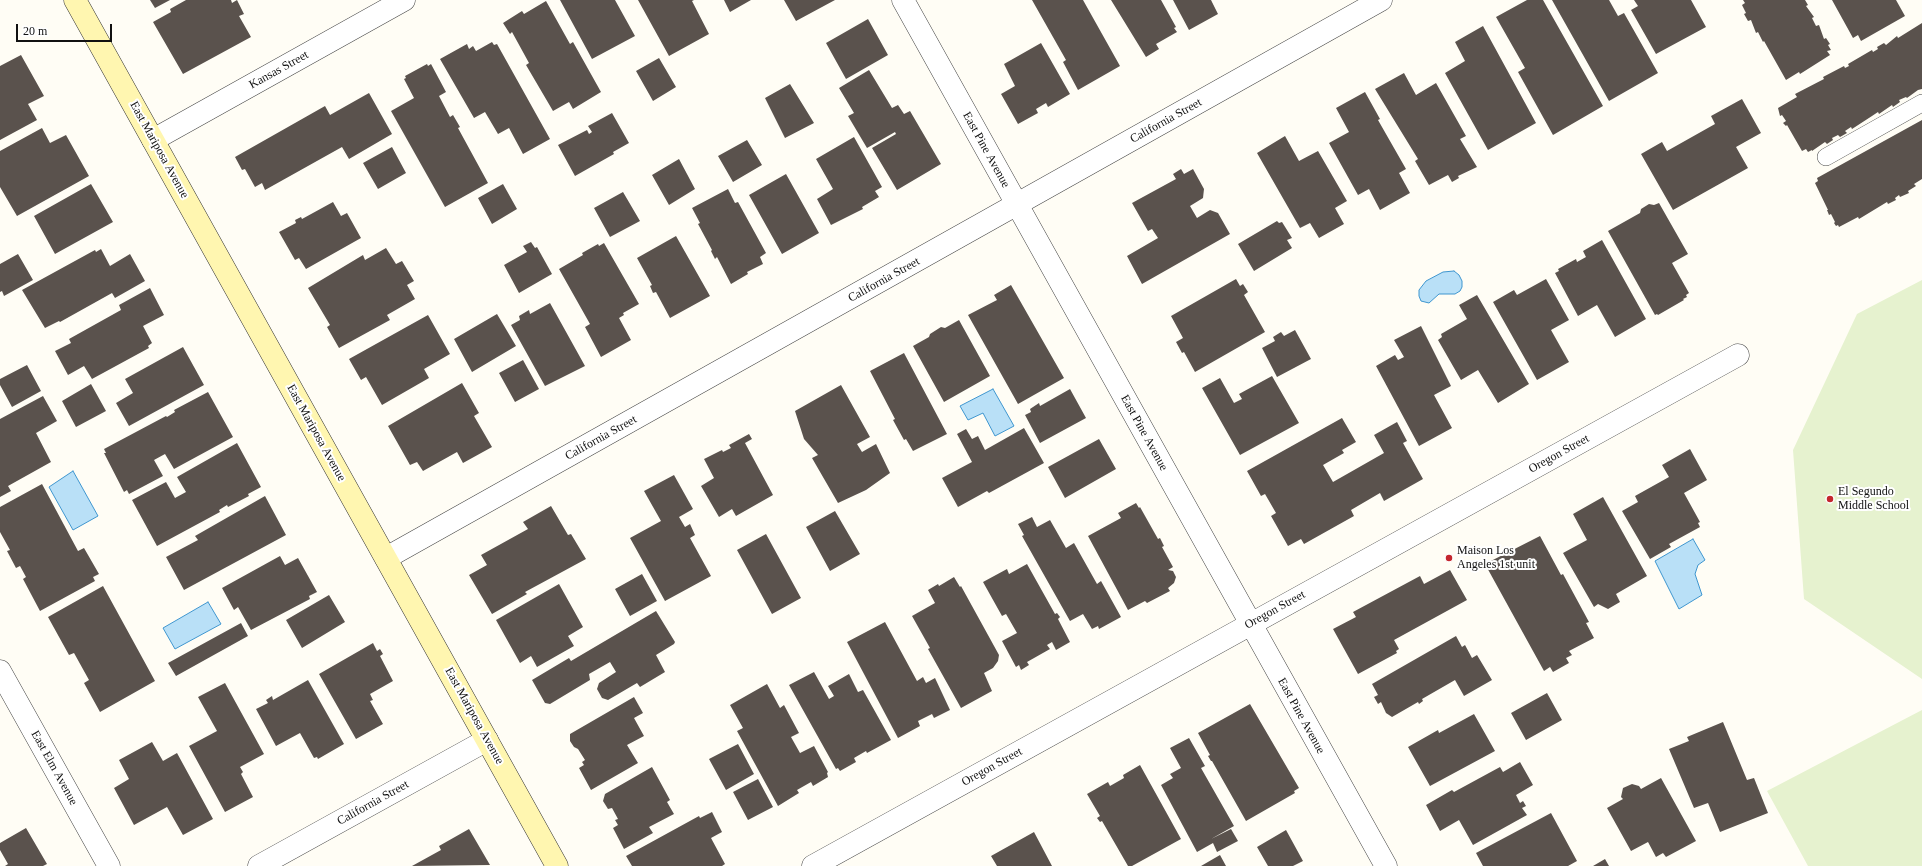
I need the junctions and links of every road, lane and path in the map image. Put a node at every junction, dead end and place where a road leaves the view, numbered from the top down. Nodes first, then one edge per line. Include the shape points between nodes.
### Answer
1 (75, 0) edge
2 (404, 0) edge
3 (903, 0) edge
4 (1381, 0) edge
5 (1922, 103) edge
6 (153, 140) junction
7 (1826, 157) dead end
8 (1017, 205) junction
9 (1738, 355) dead end
10 (386, 558) junction
11 (1250, 624) junction
12 (0, 671) edge
13 (487, 740) junction
14 (109, 866) edge
15 (258, 866) edge
16 (557, 866) edge
17 (813, 866) edge
18 (1386, 866) edge

1 - 6 street, East Mariposa Avenue
2 - 6 street, Kansas Street
3 - 8 street, East Pine Avenue
4 - 8 street, California Street
5 - 7 lane
6 - 10 street, East Mariposa Avenue
8 - 10 street, California Street
8 - 11 street, East Pine Avenue
9 - 11 street, Oregon Street
10 - 13 street, East Mariposa Avenue
11 - 17 street, Oregon Street
11 - 18 street, East Pine Avenue
12 - 14 street, East Elm Avenue
13 - 15 street, California Street
13 - 16 street, East Mariposa Avenue

